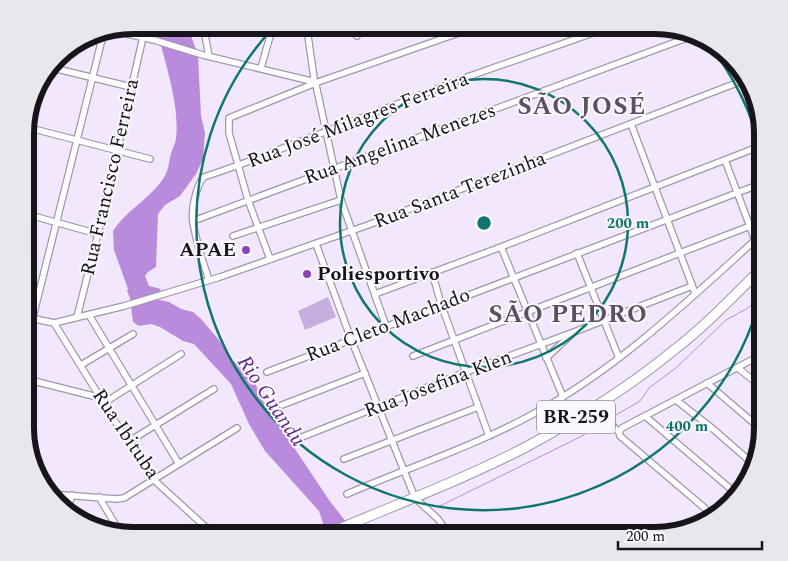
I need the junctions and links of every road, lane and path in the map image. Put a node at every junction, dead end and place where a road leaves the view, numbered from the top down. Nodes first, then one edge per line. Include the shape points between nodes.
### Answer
1 (129, 34) edge
2 (204, 34) edge
3 (271, 34) edge
4 (308, 34) edge
5 (455, 34) edge
6 (590, 34) edge
7 (143, 37) junction
8 (102, 39) edge
9 (685, 39) edge
10 (206, 56) junction
11 (261, 68) junction
12 (57, 69) edge
13 (93, 77) junction
14 (314, 82) junction
15 (740, 82) edge
16 (131, 87) junction
17 (631, 124) junction
18 (34, 129) edge
19 (327, 132) junction
20 (78, 140) junction
21 (754, 149) edge
22 (116, 151) junction
23 (150, 159) dead end
24 (725, 160) junction
25 (239, 165) junction
26 (333, 169) junction
27 (754, 186) edge
28 (655, 187) junction
29 (737, 193) junction
30 (248, 200) junction
31 (341, 200) junction
32 (34, 216) edge
33 (666, 219) junction
34 (193, 222) junction
35 (55, 223) junction
36 (750, 226) junction
37 (258, 228) junction
38 (351, 231) junction
39 (98, 234) junction
40 (233, 236) dead end
41 (754, 237) edge
42 (754, 241) edge
43 (316, 244) junction
44 (501, 247) junction
45 (577, 253) junction
46 (679, 253) junction
47 (270, 259) junction
48 (432, 272) junction
49 (754, 276) edge
50 (513, 277) junction
51 (208, 280) junction
52 (590, 286) junction
53 (692, 286) junction
54 (695, 293) junction
55 (375, 294) junction
56 (34, 300) edge
57 (442, 304) junction
58 (527, 311) junction
59 (89, 315) junction
60 (77, 317) junction
61 (34, 319) edge
62 (604, 320) junction
63 (54, 323) junction
64 (386, 326) junction
65 (574, 332) junction
66 (133, 334) dead end
67 (455, 338) junction
68 (351, 339) junction
69 (540, 345) junction
70 (109, 348) junction
71 (180, 354) dead end
72 (413, 356) dead end
73 (546, 358) junction
74 (619, 358) junction
75 (754, 359) edge
76 (81, 365) junction
77 (738, 368) junction
78 (267, 372) dead end
79 (466, 372) junction
80 (365, 373) junction
81 (34, 381) edge
82 (754, 381) edge
83 (707, 383) junction
84 (132, 385) junction
85 (214, 389) dead end
86 (563, 397) junction
87 (103, 400) junction
88 (676, 400) junction
89 (282, 405) dead end
90 (377, 407) junction
91 (478, 407) junction
92 (593, 407) junction
93 (646, 416) junction
94 (754, 423) edge
95 (156, 424) junction
96 (237, 428) dead end
97 (619, 432) junction
98 (489, 436) junction
99 (302, 437) dead end
100 (391, 439) junction
101 (128, 442) junction
102 (344, 459) dead end
103 (749, 460) edge
104 (179, 464) junction
105 (404, 470) junction
106 (154, 480) junction
107 (733, 490) edge
108 (58, 494) edge
109 (347, 494) dead end
110 (72, 495) junction
111 (99, 497) junction
112 (414, 498) junction
113 (69, 504) edge
114 (709, 512) edge
115 (116, 525) edge
116 (204, 527) edge
117 (344, 527) edge
118 (444, 527) edge

1 - 7 street
2 - 10 street
3 - 11 street
4 - 14 street
5 - 14 street
6 - 19 street, Rua José Milagres Ferreira via 470,76
7 - 10 street
7 - 16 street, Rua Francisco Ferreira
8 - 13 street
9 - 26 street, Rua Angelina Menezes
10 - 11 street
11 - 14 street
12 - 13 street
13 - 16 street
13 - 20 street
14 - 19 street
14 - 25 street via 231,116 228,127
15 - 17 street, Rua Santa Terezinha
16 - 22 street, Rua Francisco Ferreira
17 - 28 street
17 - 38 street, Rua Santa Terezinha
18 - 20 street
19 - 25 street, Rua José Milagres Ferreira
19 - 26 street
20 - 22 street
20 - 35 street
21 - 24 street
22 - 23 street
22 - 39 street, Rua Francisco Ferreira
24 - 28 street
24 - 29 street
25 - 30 street
25 - 34 street, Rua José Milagres Ferreira via 208,174 200,181
26 - 30 street, Rua Angelina Menezes
26 - 31 street
27 - 29 street, Rua Cleto Machado
28 - 33 street
28 - 44 street
29 - 33 street, Rua Cleto Machado
29 - 36 street
30 - 34 street, Rua Angelina Menezes
30 - 37 street
31 - 37 street
31 - 38 street
32 - 35 street
33 - 45 street, Rua Cleto Machado
33 - 46 street
34 - 51 street, Rua José Milagres Ferreira
35 - 39 street
35 - 56 street
36 - 41 street
36 - 46 street
37 - 40 street
37 - 47 street
38 - 43 street, Rua Santa Terezinha
38 - 55 street
39 - 60 street, Rua Francisco Ferreira
42 - 54 street
43 - 47 street, Rua Santa Terezinha
43 - 68 street
44 - 48 street
44 - 50 street
45 - 50 street, Rua Cleto Machado
45 - 52 street
46 - 52 street
46 - 53 street
47 - 51 street, Rua Santa Terezinha
48 - 55 street
48 - 57 street
49 - 92 highway, BR-259 via 675,349
50 - 57 street, Rua Cleto Machado
50 - 58 street
51 - 59 street, Rua Santa Terezinha
52 - 58 street
52 - 62 street
53 - 54 street
53 - 62 street, Rua Josefina Klen
54 - 74 street
55 - 64 street
57 - 64 street, Rua Cleto Machado
57 - 67 street
58 - 67 street
58 - 69 street
59 - 60 street, Rua Santa Terezinha
59 - 70 street
60 - 63 street, Rua Santa Terezinha
61 - 63 street
62 - 65 street, Rua Josefina Klen
62 - 74 street
63 - 76 street, Rua Ibituba
64 - 68 street, Rua Cleto Machado
65 - 69 street, Rua Josefina Klen
65 - 73 street
66 - 70 street
67 - 72 street
67 - 79 street
68 - 78 street, Rua Cleto Machado
68 - 80 street
69 - 73 street
69 - 79 street, Rua Josefina Klen
70 - 76 street
70 - 84 street
71 - 84 street
73 - 86 street
74 - 86 street
75 - 77 street
76 - 87 street, Rua Ibituba
77 - 82 street
77 - 83 street
79 - 90 street, Rua Josefina Klen
79 - 91 street
80 - 89 street
80 - 90 street
81 - 87 street
83 - 88 street
83 - 94 street
84 - 87 street
84 - 95 street
85 - 95 street
86 - 98 street
87 - 101 street, Rua Ibituba
88 - 93 street
88 - 103 street
90 - 99 street, Rua Josefina Klen
90 - 100 street
91 - 98 street
91 - 100 street
92 - 97 street
92 - 112 highway, BR-259 via 526,447
93 - 97 street
93 - 107 street
95 - 101 street
95 - 104 street
96 - 104 street
97 - 114 street
98 - 105 street
100 - 102 street
100 - 105 street
101 - 106 street, Rua Ibituba
104 - 106 street
105 - 109 street
105 - 112 street
106 - 111 street via 124,498
106 - 116 street, Rua Ibituba
108 - 110 street
110 - 111 street
110 - 113 street
111 - 115 street
112 - 117 highway, BR-259
112 - 118 street

